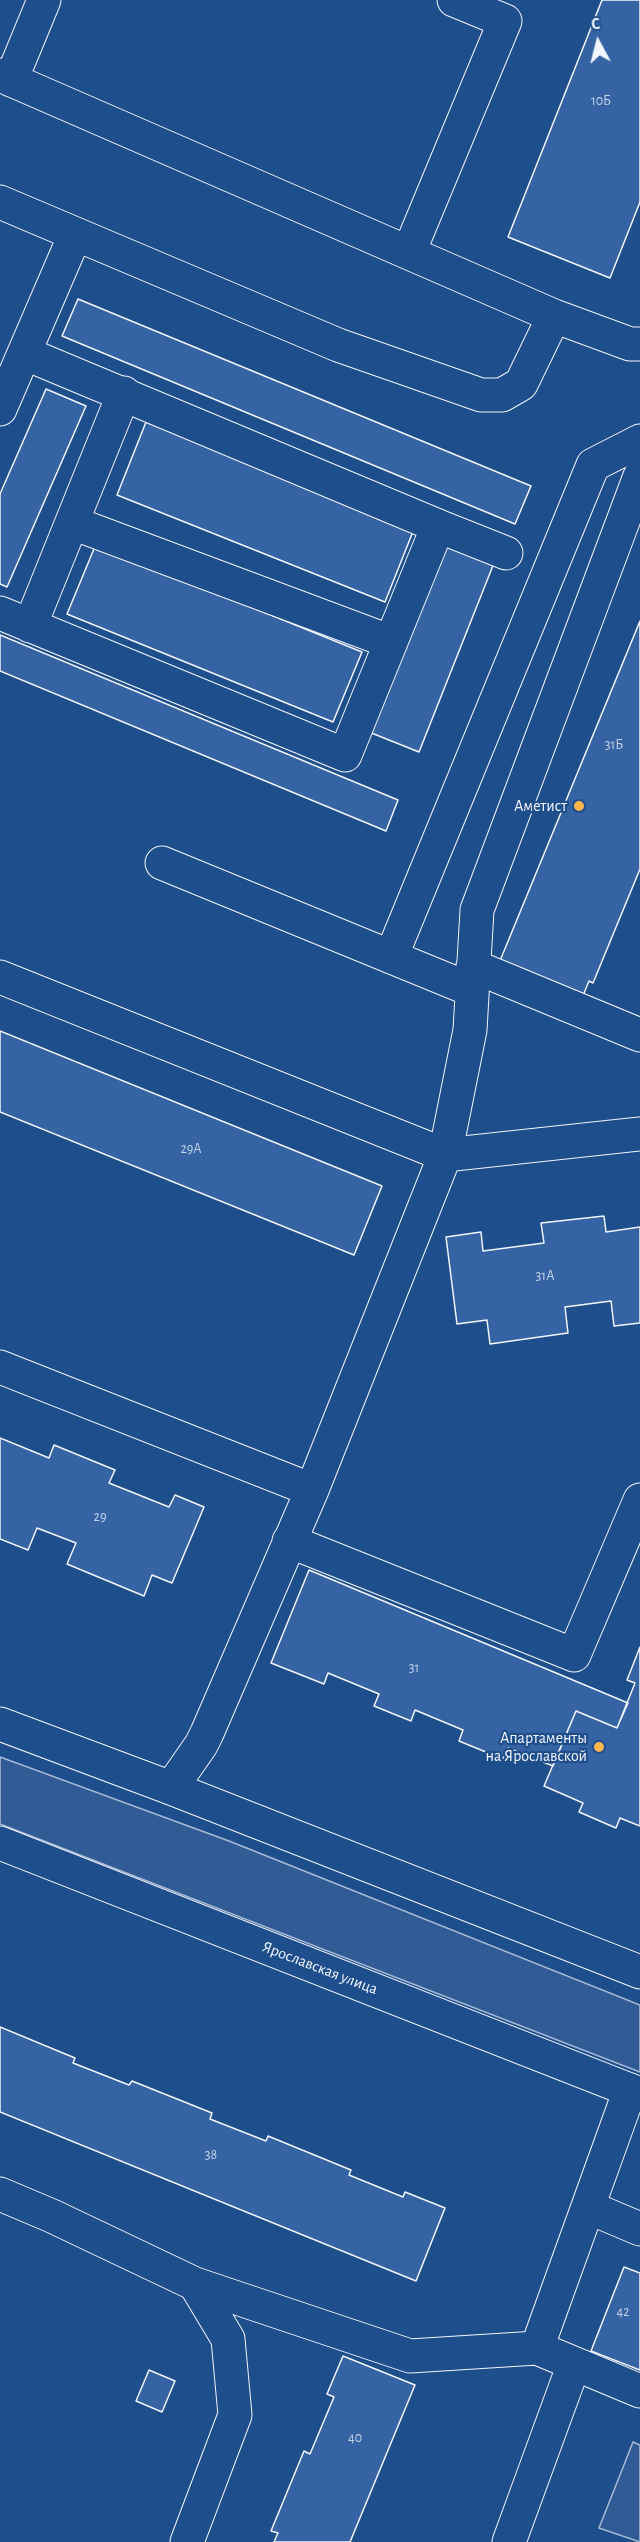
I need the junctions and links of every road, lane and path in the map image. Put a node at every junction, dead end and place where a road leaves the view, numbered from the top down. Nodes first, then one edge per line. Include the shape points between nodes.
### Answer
1 (44, 0) edge
2 (454, 0) edge
3 (5, 77) edge
4 (0, 202) edge
5 (75, 235) junction
6 (409, 252) junction
7 (554, 316) junction
8 (640, 344) edge
9 (24, 353) junction
10 (124, 393) junction
11 (0, 409) edge
12 (640, 441) edge
13 (640, 477) edge
14 (72, 524) junction
15 (438, 526) junction
16 (506, 553) dead end
17 (0, 613) edge
18 (30, 626) junction
19 (390, 642) junction
20 (162, 863) dead end
21 (391, 957) junction
22 (0, 977) edge
23 (472, 978) junction
24 (640, 1035) edge
25 (640, 1134) edge
26 (445, 1155) junction
27 (0, 1366) edge
28 (312, 1490) junction
29 (640, 1500) edge
30 (289, 1540) junction
31 (0, 1725) edge
32 (171, 1788) junction
33 (0, 1843) edge
34 (640, 1972) edge
35 (635, 2092) edge
36 (0, 2194) edge
37 (588, 2207) junction
38 (640, 2229) edge
39 (195, 2284) junction
40 (537, 2348) junction
41 (574, 2364) junction
42 (640, 2391) edge
43 (187, 2542) edge
44 (509, 2542) edge

1 - 3 main road
2 - 6 main road via 505,21
3 - 6 main road
4 - 5 main road
5 - 7 main road via 338,345 481,395 502,395 520,384
5 - 9 main road
6 - 7 main road
7 - 8 main road via 630,344
9 - 10 main road
9 - 11 main road
10 - 14 main road
10 - 15 main road
12 - 21 main road via 593,465
13 - 23 main road via 477,910
14 - 18 main road
14 - 19 main road
15 - 16 main road
15 - 19 main road
17 - 18 main road
18 - 19 main road via 345,755
20 - 21 main road
21 - 23 main road
22 - 26 main road
23 - 24 main road
23 - 26 main road via 470,1030
25 - 26 main road
26 - 28 main road
27 - 28 main road
28 - 30 main road
29 - 30 main road via 574,1655
30 - 32 main road via 201,1745
31 - 32 main road
32 - 34 main road
33 - 35 main road, Ярославская улица
35 - 37 main road
36 - 39 main road
37 - 38 main road
37 - 40 main road
39 - 40 main road via 410,2356
39 - 43 main road via 228,2339 235,2415
40 - 41 main road
41 - 42 main road
41 - 44 main road

